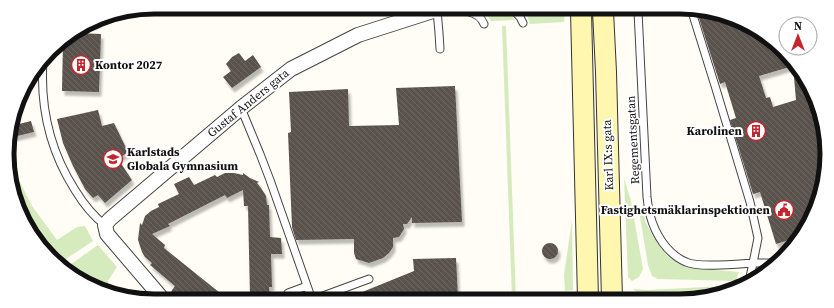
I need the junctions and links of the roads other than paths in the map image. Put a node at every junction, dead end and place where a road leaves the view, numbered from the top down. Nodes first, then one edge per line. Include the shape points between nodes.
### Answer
1 (425, 14) edge
2 (437, 14) edge
3 (473, 14) edge
4 (517, 14) edge
5 (581, 14) edge
6 (603, 14) edge
7 (638, 14) edge
8 (693, 15) edge
9 (523, 23) dead end
10 (484, 24) dead end
11 (440, 50) dead end
12 (43, 70) edge
13 (241, 108) junction
14 (105, 225) junction
15 (753, 263) junction
16 (767, 263) edge
17 (750, 275) edge
18 (369, 279) dead end
19 (307, 286) junction
20 (288, 293) dead end
21 (158, 294) edge
22 (310, 294) edge
23 (328, 294) edge
24 (587, 294) edge
25 (614, 294) edge

1 - 13 street, Gustaf Anders gata via 358,36 290,69
2 - 11 lane
3 - 10 lane via 483,20
4 - 9 lane
5 - 24 street, Karl IX:s gata
6 - 25 street, Karl IX:s gata
7 - 15 lane, Regementsgatan via 647,197 655,231 663,244 686,263
8 - 15 lane via 752,209 758,238
12 - 14 lane via 43,101 54,149 80,198
13 - 14 street, Gustaf Anders gata
13 - 19 lane via 268,174
14 - 21 street via 107,234
15 - 16 lane, Regementsgatan
15 - 17 lane
18 - 23 lane
19 - 20 lane
19 - 22 lane

